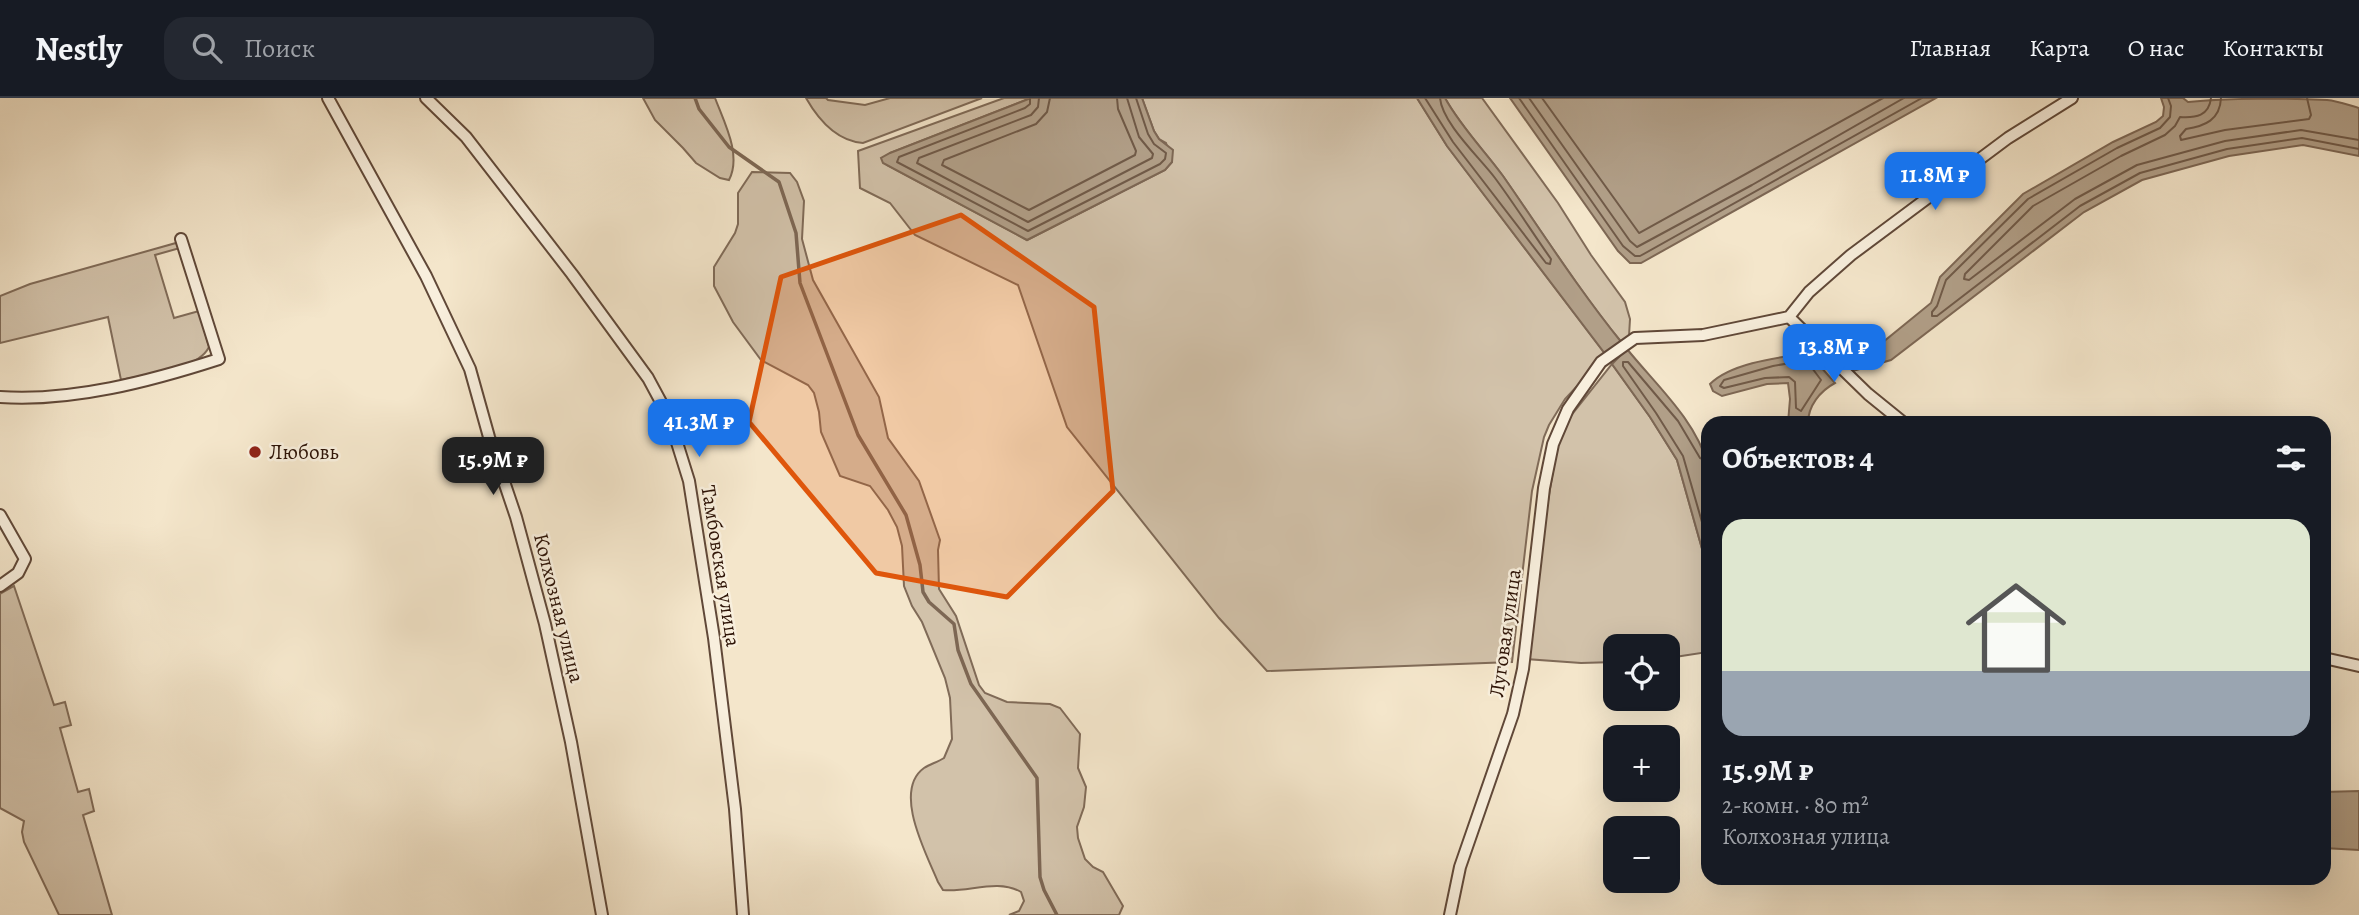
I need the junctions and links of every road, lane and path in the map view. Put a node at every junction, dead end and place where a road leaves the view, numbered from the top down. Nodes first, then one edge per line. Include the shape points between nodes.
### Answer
1 (328, 98) edge
2 (426, 98) edge
3 (2072, 98) edge
4 (181, 239) dead end
5 (1789, 317) junction
6 (0, 397) edge
7 (1895, 416) edge
8 (0, 515) edge
9 (0, 586) edge
10 (2331, 660) edge
11 (2359, 666) edge
12 (602, 915) edge
13 (743, 915) edge
14 (1450, 915) edge

1 - 12 street, Колхозная улица via 426,276 470,369 545,624
2 - 13 street, Тамбовская улица via 466,137 564,262 648,378 669,417 689,481 712,625
3 - 5 street via 2008,138 1851,255 1809,292
4 - 6 street via 219,359 99,390
5 - 7 street
5 - 14 street, Луговая улица via 1703,335 1635,338 1601,362 1568,409 1553,444 1545,488 1521,680 1460,867
8 - 9 street via 25,559 18,573
10 - 11 street

